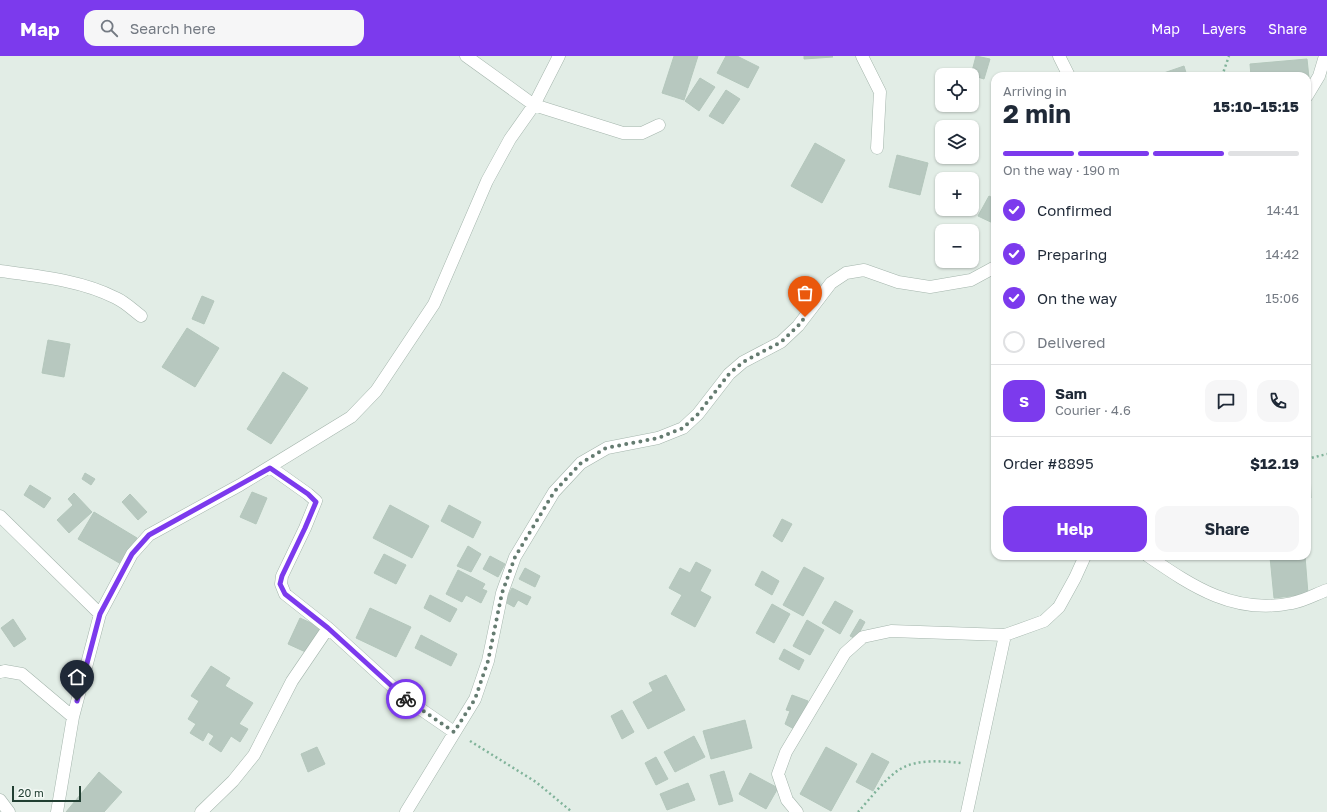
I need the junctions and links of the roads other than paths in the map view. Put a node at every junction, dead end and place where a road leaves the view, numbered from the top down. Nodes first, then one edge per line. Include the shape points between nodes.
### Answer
1 (466, 56) edge
2 (559, 56) edge
3 (862, 56) edge
4 (1059, 56) edge
5 (1325, 56) edge
6 (1067, 72) edge
7 (1311, 89) edge
8 (534, 105) junction
9 (659, 125) dead end
10 (876, 148) dead end
11 (991, 269) edge
12 (0, 272) edge
13 (141, 316) dead end
14 (270, 468) junction
15 (0, 516) edge
16 (1082, 560) edge
17 (1154, 560) edge
18 (1327, 590) edge
19 (100, 614) junction
20 (328, 628) junction
21 (1005, 635) junction
22 (0, 672) edge
23 (73, 717) junction
24 (454, 732) junction
25 (0, 800) edge
26 (9, 812) edge
27 (57, 812) edge
28 (201, 812) edge
29 (406, 812) edge
30 (797, 812) edge
31 (967, 812) edge

1 - 8 street
2 - 8 street
3 - 10 street via 880,92
4 - 6 street
5 - 7 street via 1319,76
8 - 9 street via 623,133 642,133
8 - 14 street via 510,139 487,181 434,304 376,391 351,417
11 - 24 street via 971,280 930,287 898,282 864,270 846,273 831,283 798,326 781,342 743,362 729,374 698,414 683,428 658,438 606,448 581,463 554,492 515,557 502,593 488,661 475,699
12 - 13 street via 48,278 86,287 117,298
14 - 19 street via 149,535 132,554
14 - 20 street via 316,502 280,584 285,594
15 - 19 street
16 - 21 street via 1059,607 1044,622
17 - 18 street via 1205,592 1235,603 1266,607 1294,603
19 - 23 street
20 - 24 street via 406,699
20 - 28 street via 292,681 254,755 233,781
21 - 30 street via 891,631 864,637 845,653 786,752 778,774 787,800
21 - 31 street
22 - 23 street via 22,674
23 - 27 street
24 - 29 street
25 - 26 street

